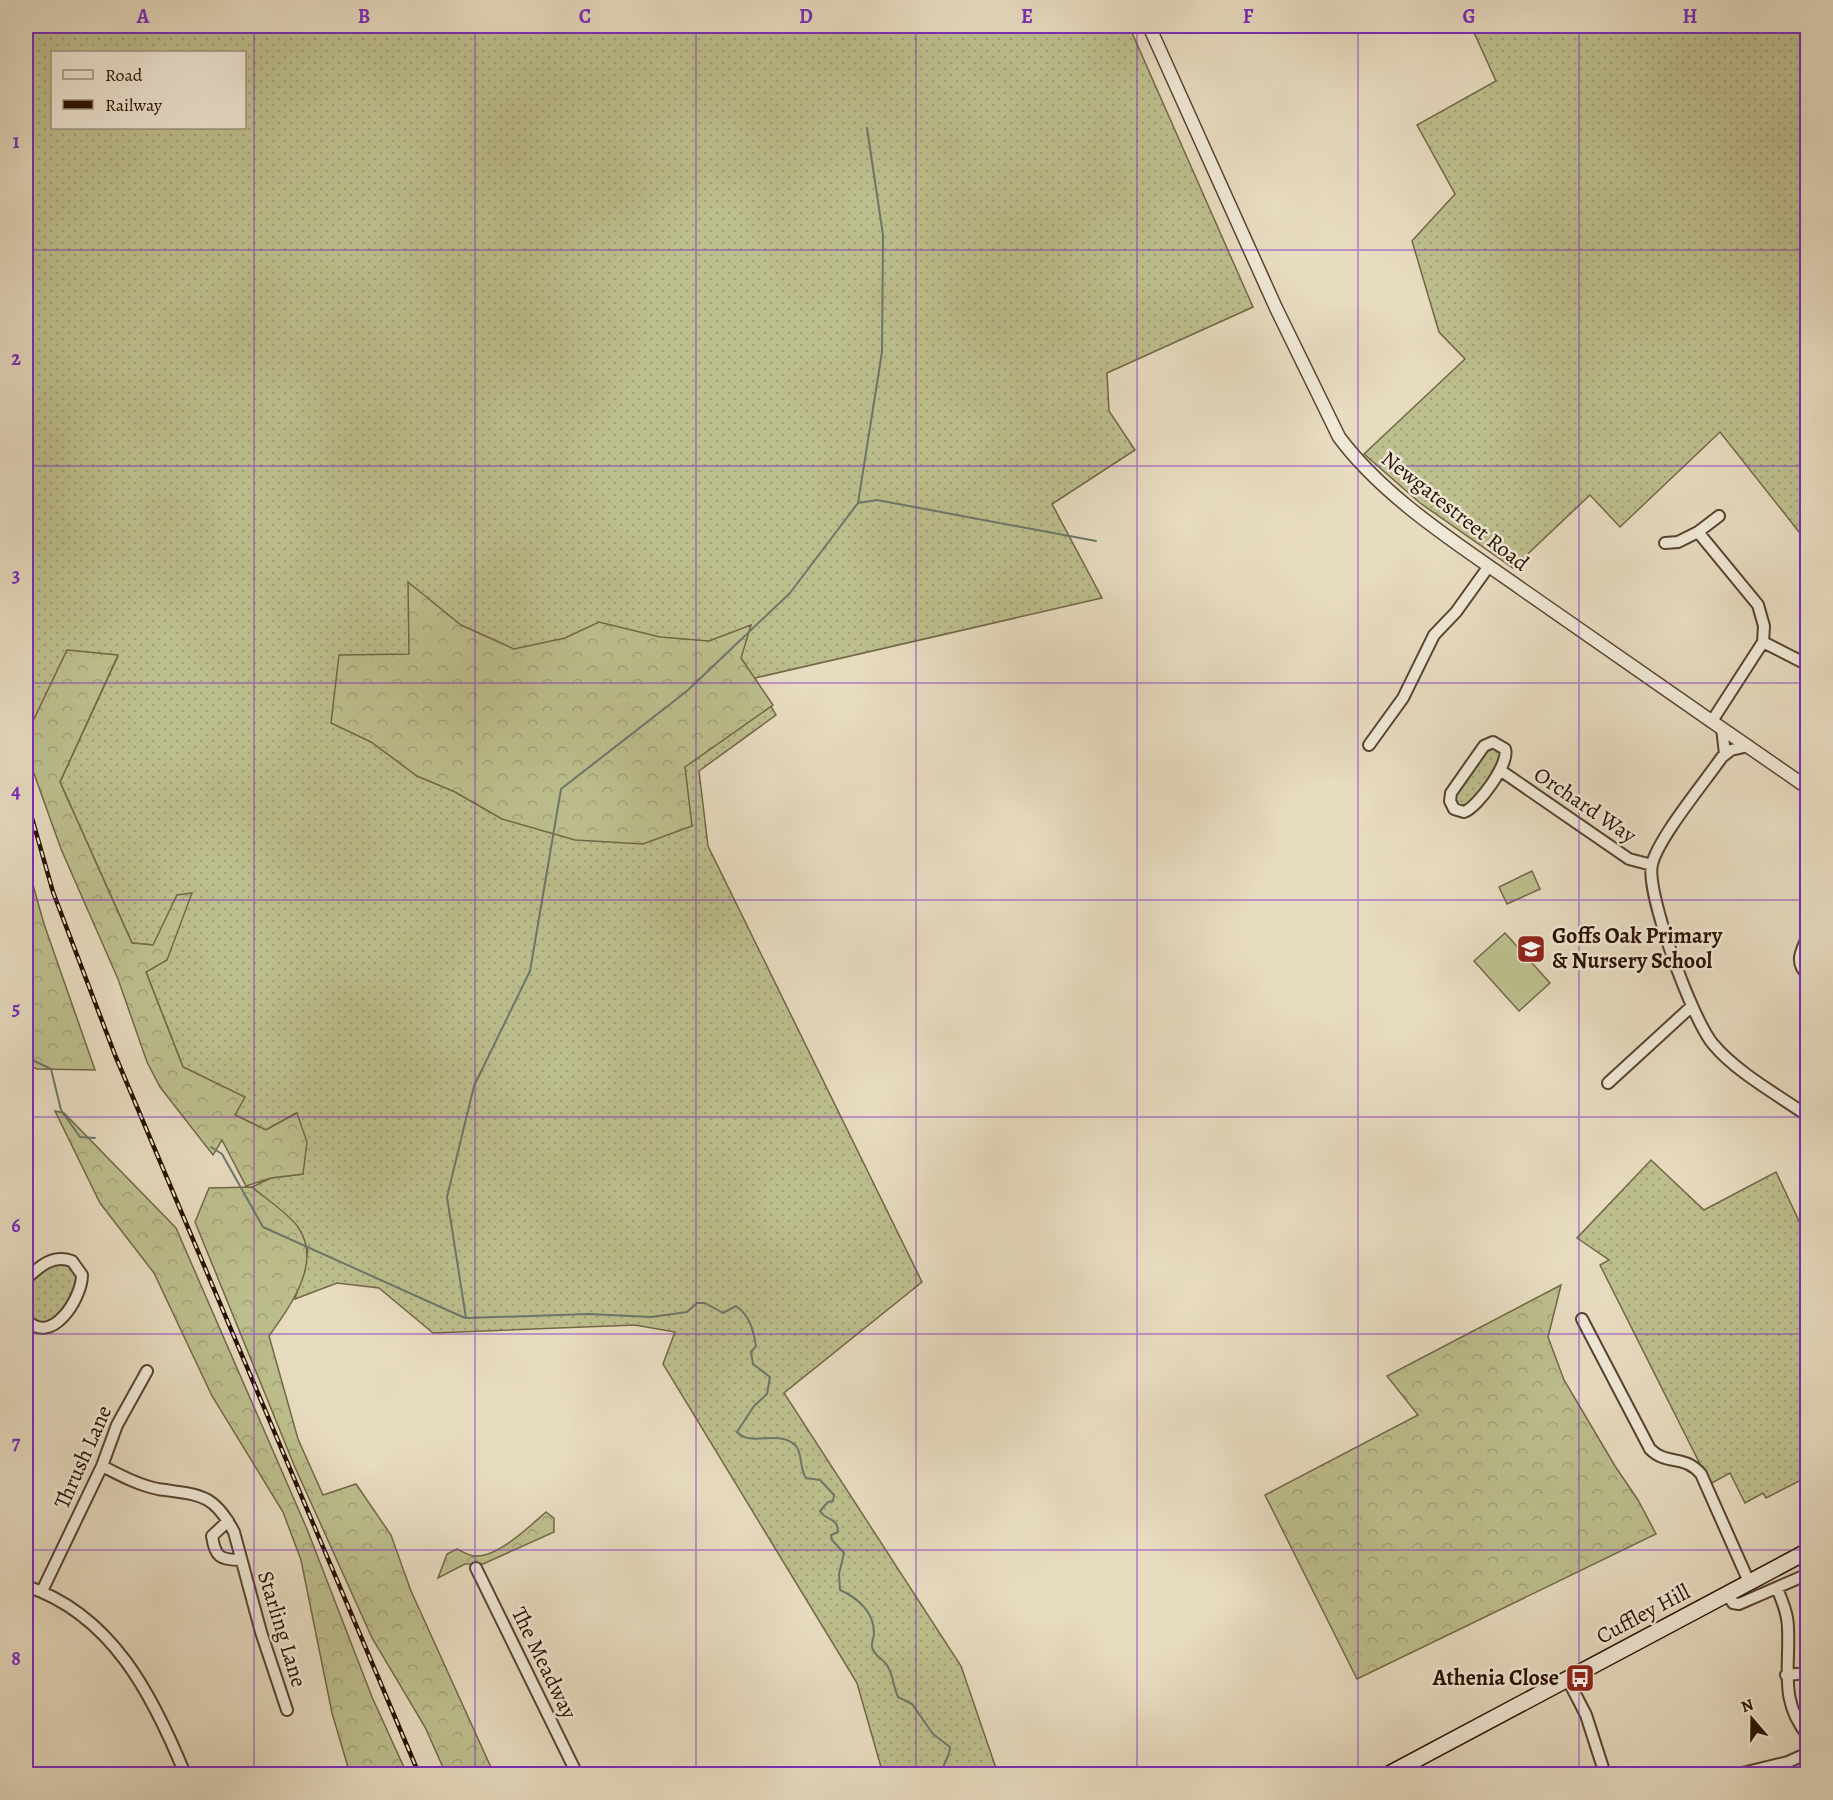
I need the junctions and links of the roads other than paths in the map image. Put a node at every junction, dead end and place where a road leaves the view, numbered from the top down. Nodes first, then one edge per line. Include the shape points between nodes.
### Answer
1 (1149, 26) edge
2 (1719, 516) dead end
3 (1698, 532) junction
4 (1665, 543) dead end
5 (1489, 566) junction
6 (1763, 642) junction
7 (1808, 665) edge
8 (1718, 724) junction
9 (1369, 745) dead end
10 (1748, 746) junction
11 (1725, 754) junction
12 (1500, 770) junction
13 (1808, 788) edge
14 (1652, 865) junction
15 (1808, 936) edge
16 (1808, 975) edge
17 (1692, 1006) junction
18 (1608, 1083) dead end
19 (1808, 1116) edge
20 (26, 1279) edge
21 (26, 1319) edge
22 (1582, 1319) dead end
23 (147, 1371) dead end
24 (102, 1466) junction
25 (228, 1521) junction
26 (1808, 1551) edge
27 (240, 1560) junction
28 (476, 1568) dead end
29 (1808, 1574) edge
30 (1749, 1582) junction
31 (26, 1586) edge
32 (1777, 1588) junction
33 (42, 1591) junction
34 (1727, 1594) junction
35 (1808, 1673) edge
36 (1786, 1675) junction
37 (1568, 1680) junction
38 (287, 1710) dead end
39 (1808, 1736) edge
40 (1808, 1753) edge
41 (185, 1774) edge
42 (577, 1774) edge
43 (1389, 1774) edge
44 (1605, 1774) edge
45 (1738, 1774) edge

1 - 5 street, Newgatestreet Road via 1276,308 1339,437 1382,485
2 - 3 street
3 - 4 street via 1678,542
3 - 6 street via 1758,605 1764,626
5 - 8 street, Newgatestreet Road
5 - 9 street via 1434,635 1403,698
6 - 7 street
6 - 8 street
8 - 10 street, Newgatestreet Road
8 - 11 street
10 - 11 street
10 - 13 street, Newgatestreet Road
11 - 14 street via 1656,851
12 - 12 street via 1473,808 1464,812 1454,809 1450,793 1488,744 1498,743 1505,749 1506,762
12 - 14 street, Orchard Way via 1629,859
14 - 17 street via 1650,880 1656,906
15 - 16 street via 1799,958 1800,967
17 - 18 street
17 - 19 street via 1707,1037 1721,1053
20 - 21 street via 42,1264 58,1259 72,1261 82,1275 76,1301 62,1318 44,1327 33,1326
22 - 30 street via 1650,1449 1662,1458 1688,1462 1701,1474
23 - 24 street, Thrush Lane via 117,1425
24 - 25 street, Starling Lane via 143,1485 181,1490 203,1498
24 - 33 street, Thrush Lane
25 - 27 street, Starling Lane
25 - 27 street, Starling Lane via 212,1536 216,1553 224,1560
26 - 30 main road, Cuffley Hill
27 - 38 street, Starling Lane
28 - 42 street, The Meadway
29 - 32 street, Cuffley Hill
30 - 34 main road, Cuffley Hill
31 - 33 street
32 - 34 street, Cuffley Hill via 1739,1604
32 - 36 street via 1788,1627
33 - 41 street via 83,1615 134,1670 162,1718
34 - 37 main road, Cuffley Hill
35 - 36 street
36 - 39 street via 1792,1709
37 - 43 main road, Cuffley Hill
37 - 44 street via 1586,1715
40 - 45 street

